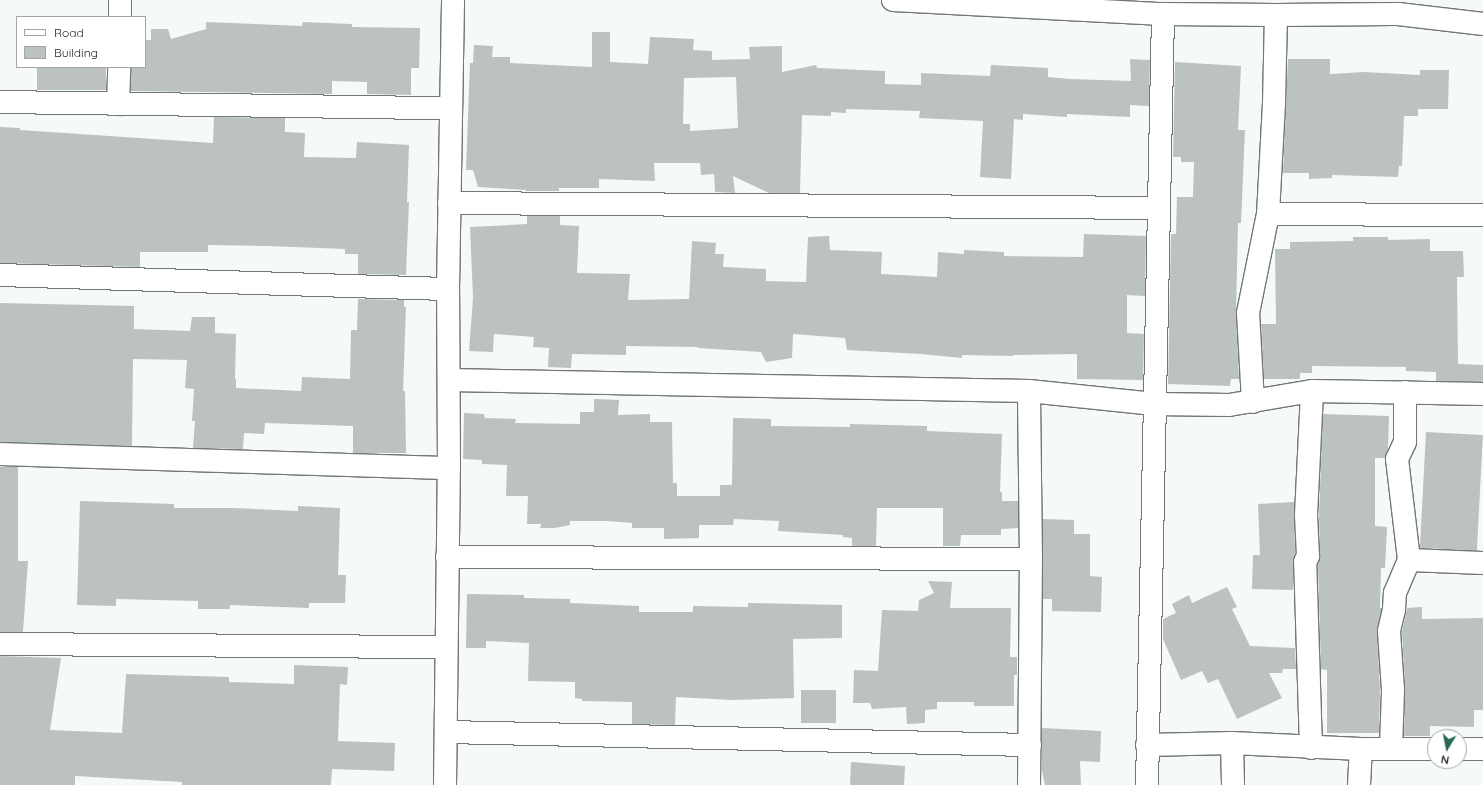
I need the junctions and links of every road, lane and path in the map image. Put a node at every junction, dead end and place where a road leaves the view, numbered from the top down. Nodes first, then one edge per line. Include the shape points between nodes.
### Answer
1 (120, 0) edge
2 (453, 0) edge
3 (893, 0) edge
4 (1162, 14) junction
5 (1276, 15) junction
6 (120, 16) edge
7 (1483, 24) edge
8 (119, 68) edge
9 (0, 102) edge
10 (118, 104) junction
11 (451, 108) junction
12 (449, 203) junction
13 (1158, 208) junction
14 (1268, 214) junction
15 (1483, 215) edge
16 (0, 275) edge
17 (448, 288) junction
18 (450, 380) junction
19 (1029, 391) junction
20 (1312, 391) junction
21 (1405, 392) junction
22 (1483, 394) edge
23 (1253, 402) junction
24 (1154, 404) junction
25 (0, 454) edge
26 (449, 468) junction
27 (448, 558) junction
28 (1031, 559) junction
29 (1409, 560) junction
30 (1483, 563) edge
31 (0, 644) edge
32 (446, 647) junction
33 (447, 732) junction
34 (1232, 743) junction
35 (1147, 744) junction
36 (1030, 745) junction
37 (1311, 748) junction
38 (1391, 748) junction
39 (1427, 748) edge
40 (1360, 749) junction
41 (1467, 749) edge
42 (1483, 749) edge
43 (445, 785) edge
44 (1029, 785) edge
45 (1146, 785) edge
46 (1232, 785) edge
47 (1359, 785) edge

1 - 6 street
2 - 11 street
3 - 4 street
4 - 5 street
4 - 13 street
5 - 7 street via 1398,14
5 - 14 street
8 - 10 street
9 - 10 street
10 - 11 street
11 - 12 street
12 - 13 street
12 - 17 street
13 - 24 street
14 - 15 street
14 - 23 street via 1248,313
16 - 17 street
17 - 18 street
18 - 19 street
18 - 26 street
19 - 24 street
19 - 28 street
20 - 21 street
20 - 23 street
20 - 37 street via 1306,515
21 - 22 street
21 - 29 street via 1405,442 1398,459
23 - 24 street via 1228,405
24 - 35 street
25 - 26 street
26 - 27 street
27 - 28 street
27 - 32 street
28 - 36 street
29 - 30 street
29 - 38 street via 1395,593 1389,631 1393,690
31 - 32 street
32 - 33 street
33 - 36 street
33 - 43 street
34 - 35 street
34 - 37 street
34 - 46 street
35 - 45 street
36 - 44 street
37 - 40 street
38 - 39 street
38 - 40 street
40 - 47 street
41 - 42 street

